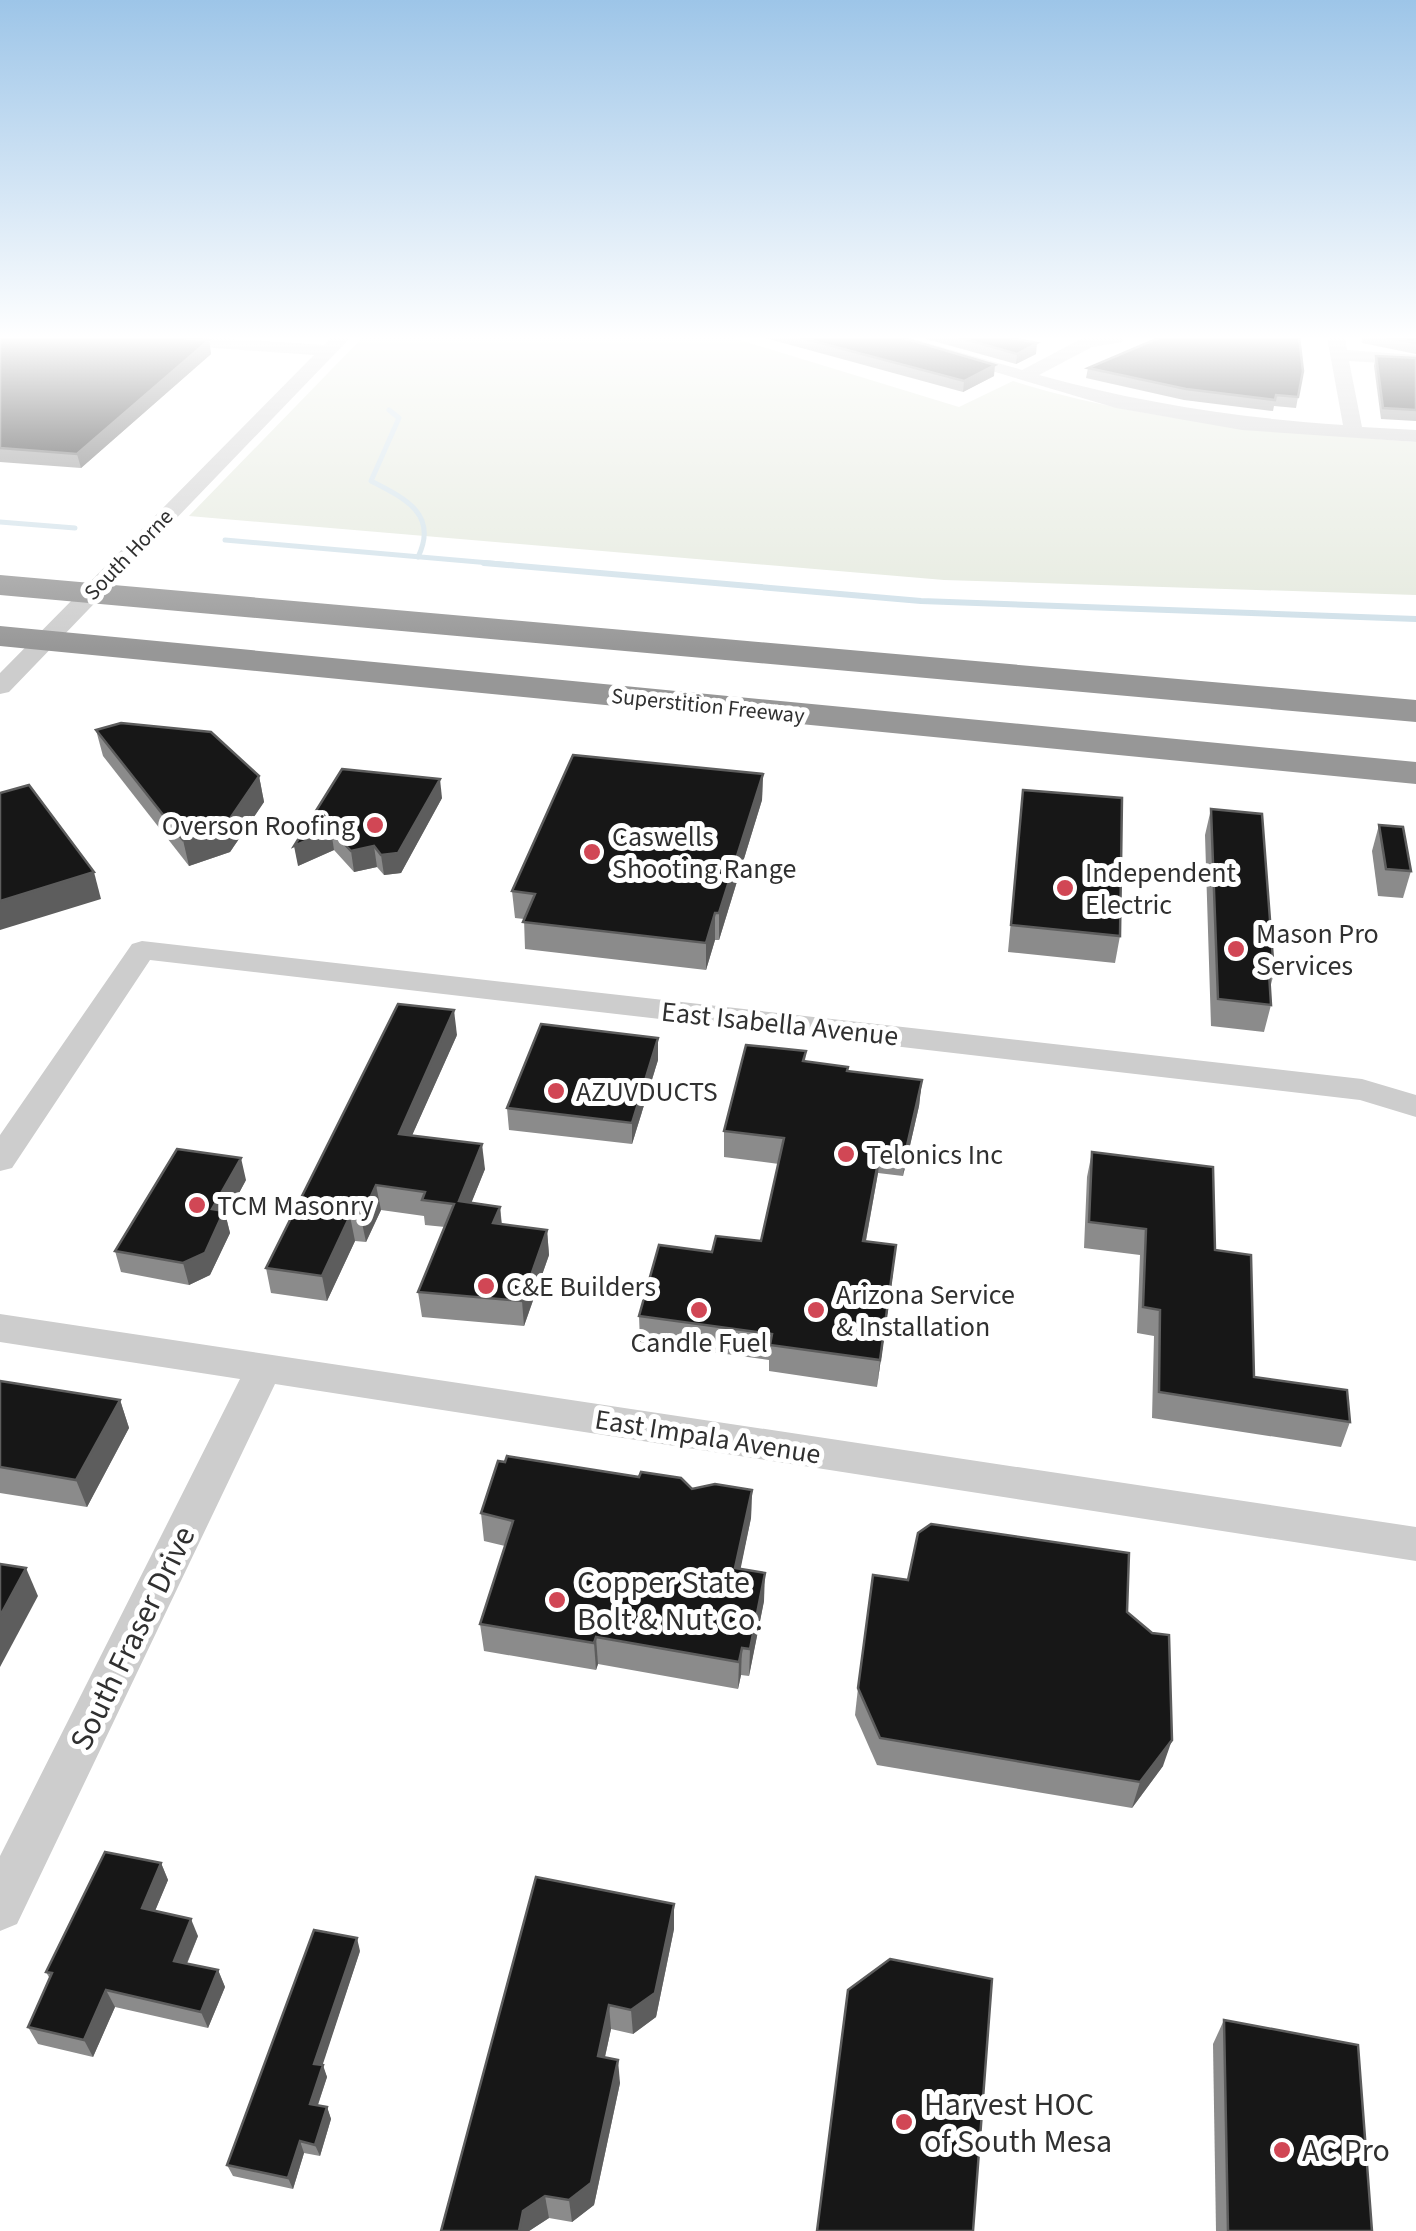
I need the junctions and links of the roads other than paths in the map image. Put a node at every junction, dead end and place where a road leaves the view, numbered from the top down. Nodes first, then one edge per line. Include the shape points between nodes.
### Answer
1 (240, 441) edge
2 (0, 585) edge
3 (0, 636) edge
4 (927, 666) junction
5 (6, 682) edge
6 (1416, 691) edge
7 (586, 693) junction
8 (1416, 711) edge
9 (1416, 773) edge
10 (1416, 795) edge
11 (1416, 1106) edge
12 (0, 1160) edge
13 (0, 1328) edge
14 (264, 1369) junction
15 (1416, 1544) edge
16 (0, 1907) edge

1 - 5 street, South Horne
2 - 4 highway
3 - 7 highway, Superstition Freeway
4 - 6 highway via 1068,663
4 - 8 highway
7 - 9 highway, Superstition Freeway
7 - 10 highway
11 - 12 street, East Isabella Avenue via 1362,1090 142,950
13 - 14 street, East Impala Avenue
14 - 15 street, East Impala Avenue
14 - 16 street, South Fraser Drive

